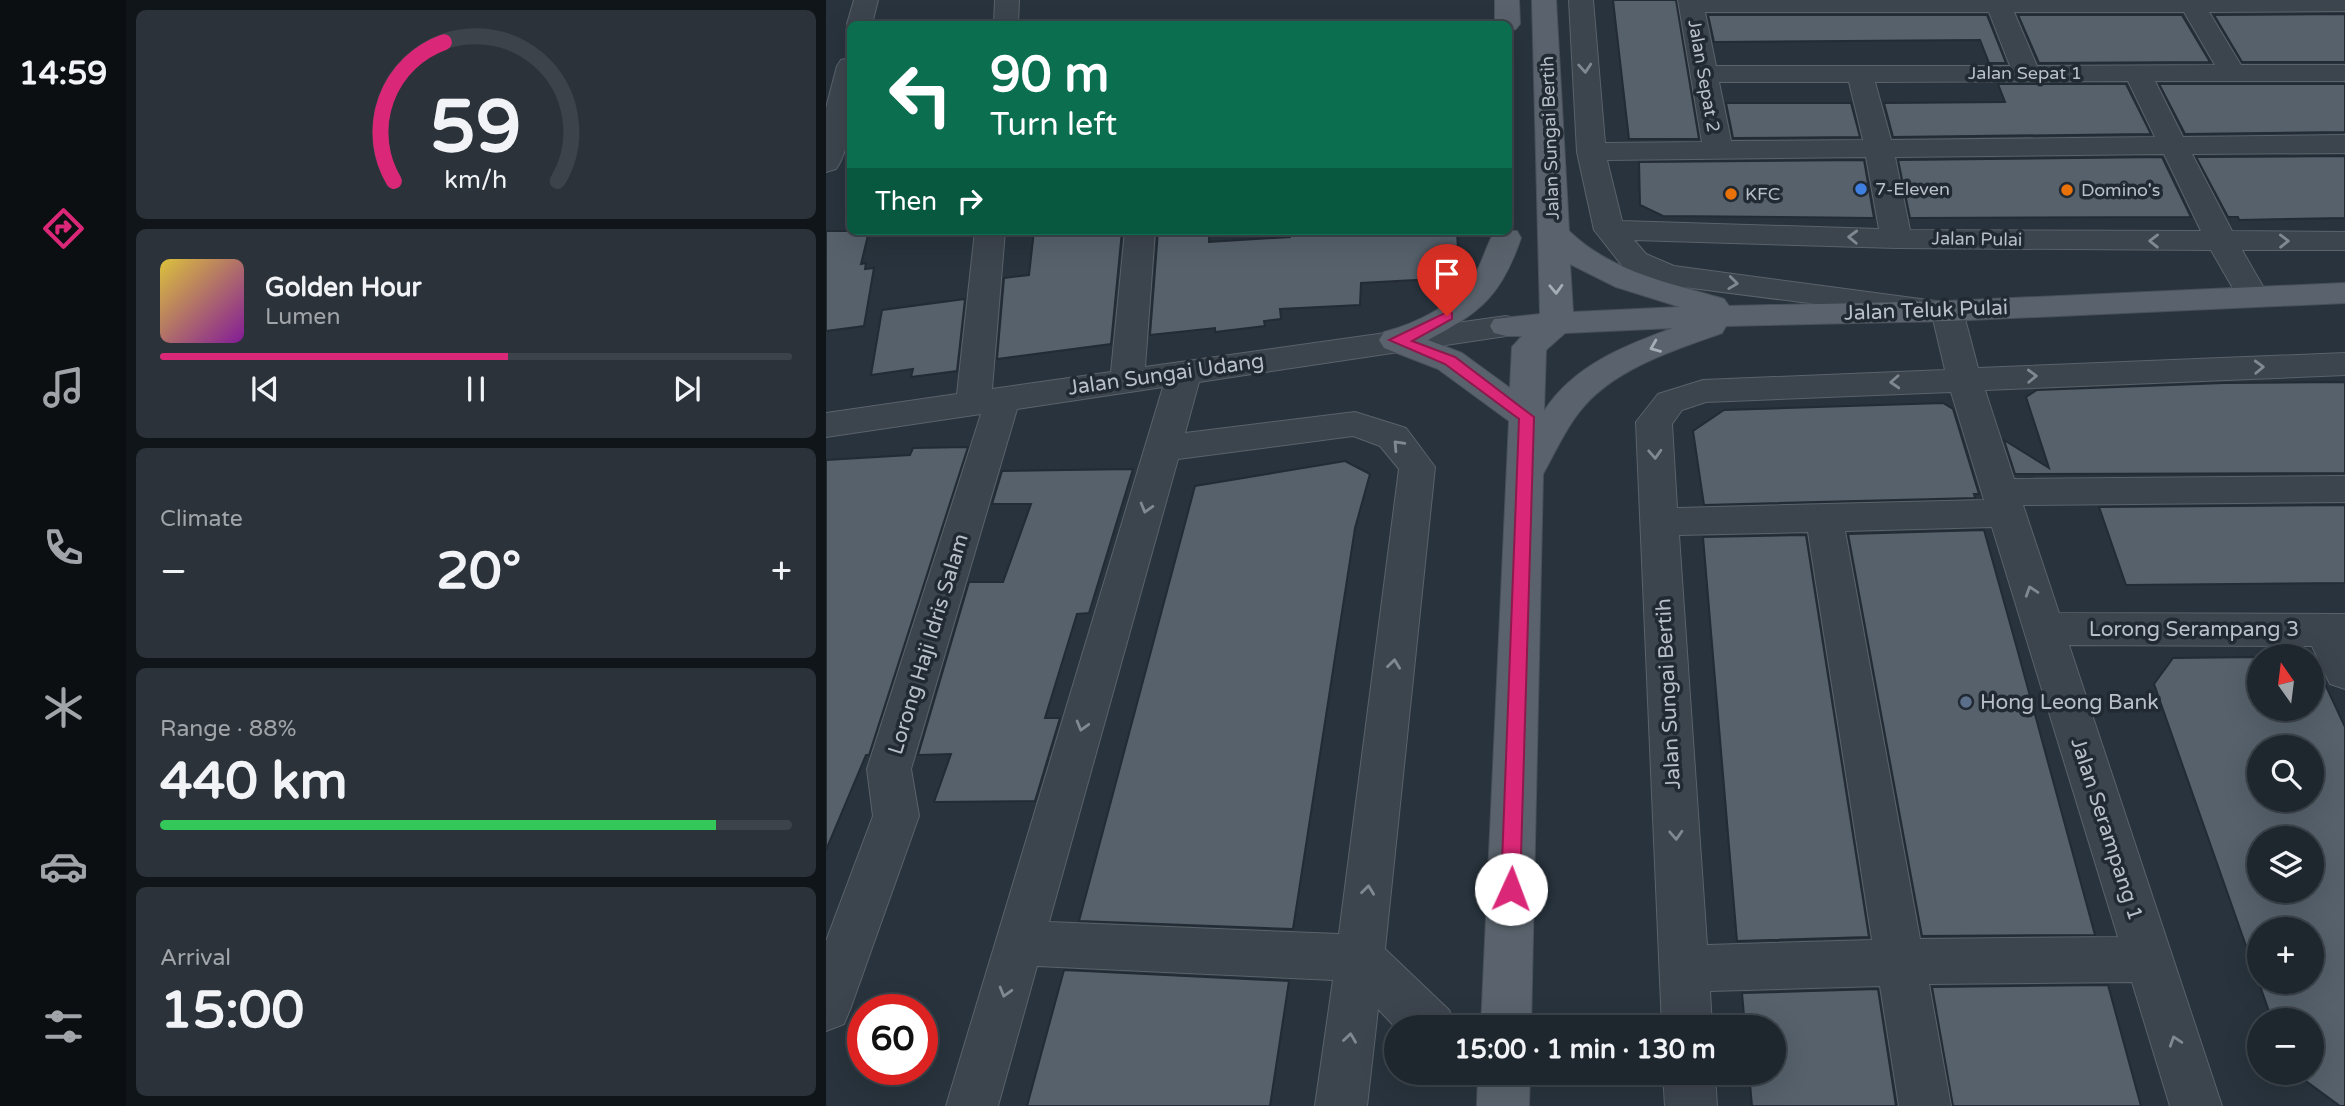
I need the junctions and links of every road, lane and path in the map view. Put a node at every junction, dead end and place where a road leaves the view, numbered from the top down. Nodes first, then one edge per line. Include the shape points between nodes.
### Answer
1 (866, 0) edge
2 (1007, 0) edge
3 (1544, 0) edge
4 (1581, 0) edge
5 (1998, 2) edge
6 (2190, 2) edge
7 (1691, 3) edge
8 (2345, 4) edge
9 (861, 21) edge
10 (1006, 21) edge
11 (2137, 73) junction
12 (2234, 73) junction
13 (2345, 73) edge
14 (1705, 74) junction
15 (1860, 74) junction
16 (2028, 74) junction
17 (847, 78) edge
18 (2345, 144) edge
19 (2173, 145) junction
20 (1879, 149) junction
21 (1718, 150) junction
22 (1591, 152) junction
23 (826, 163) edge
24 (1609, 230) junction
25 (1554, 234) junction
26 (990, 235) edge
27 (1140, 235) edge
28 (1506, 235) edge
29 (1506, 235) edge
30 (1896, 239) junction
31 (2345, 241) edge
32 (2222, 242) junction
33 (2345, 293) edge
34 (2253, 296) junction
35 (1947, 311) junction
36 (1742, 314) junction
37 (1557, 323) junction
38 (1518, 337) junction
39 (1401, 340) junction
40 (2345, 364) edge
41 (1185, 371) junction
42 (1964, 379) junction
43 (1127, 380) junction
44 (988, 401) junction
45 (1527, 417) junction
46 (826, 425) edge
47 (1163, 448) junction
48 (1525, 474) junction
49 (2345, 489) edge
50 (2003, 502) junction
51 (1824, 517) junction
52 (1658, 522) junction
53 (2044, 629) junction
54 (2335, 630) edge
55 (2345, 672) edge
56 (1019, 943) junction
57 (1360, 958) junction
58 (2149, 959) junction
59 (1900, 962) junction
60 (1684, 969) junction
61 (826, 1007) edge
62 (1419, 1015) edge
63 (1506, 1015) edge
64 (1686, 1015) edge
65 (1690, 1085) edge
66 (972, 1106) edge
67 (1340, 1106) edge
68 (1691, 1106) edge
69 (1924, 1106) edge
70 (2196, 1106) edge

1 - 9 street
2 - 10 street
3 - 25 main road, Jalan Sungai Bertih
4 -> 22 street
5 - 6 street
5 - 7 street
5 - 16 street
6 - 8 street
6 - 12 street
7 - 14 street, Jalan Sepat 2
11 - 12 street, Jalan Sepat 1
11 - 16 street, Jalan Sepat 1
11 - 19 street
12 - 13 street, Jalan Sepat 1
14 - 15 street, Jalan Sepat 1
14 - 21 street, Jalan Sepat 2
15 - 16 street, Jalan Sepat 1
15 - 20 street
17 - 23 street
18 - 19 street
19 - 20 street
19 - 32 street
20 - 21 street
20 - 30 street
21 - 22 street, Jalan Sepat 2
22 - 24 street
30 -> 24 street, Jalan Pulai
24 -> 35 street via 1635,261 1668,275
25 - 36 main road via 1569,252 1603,271
25 -> 37 main road, Jalan Sungai Bertih
26 - 44 street, Lorong Haji Idris Salam
27 - 43 street
28 - 38 main road
29 - 39 main road via 1486,286 1468,305
32 -> 30 street, Jalan Pulai
32 -> 31 street, Jalan Pulai
32 - 34 street
33 - 34 main road, Jalan Teluk Pulai
34 - 35 main road, Jalan Teluk Pulai
35 - 36 main road, Jalan Teluk Pulai
35 - 42 street, Jalan Serampang 1
36 - 37 main road, Jalan Teluk Pulai
36 -> 48 main road via 1606,371 1573,396
37 - 38 main road
38 - 39 street, Jalan Sungai Udang
38 - 45 main road
39 - 41 street, Jalan Sungai Udang
39 - 45 main road via 1450,361
42 -> 40 street
41 - 43 street, Jalan Sungai Udang
41 - 47 street
42 - 50 street, Jalan Serampang 1
42 -> 52 street, Jalan Sungai Bertih via 1703,391 1670,402 1654,422
43 - 44 street, Jalan Sungai Udang
44 - 46 street, Jalan Sungai Udang
44 - 61 street, Lorong Haji Idris Salam via 889,769 896,816
45 - 48 main road
47 -> 56 street
57 -> 47 street via 1417,467 1393,437 1355,424
48 - 63 main road
49 - 50 street
50 - 51 street
53 -> 50 street, Jalan Serampang 1
51 - 52 street
51 - 59 street
52 -> 60 street, Jalan Sungai Bertih
53 - 54 street, Lorong Serampang 3
53 - 58 street, Jalan Serampang 1
54 - 55 street
56 - 57 street
56 -> 66 street
57 - 62 street
67 -> 57 street
58 - 59 street
70 -> 58 street, Jalan Serampang 1
59 - 60 street
59 - 69 street
60 - 64 street, Jalan Sungai Bertih
65 - 68 street

